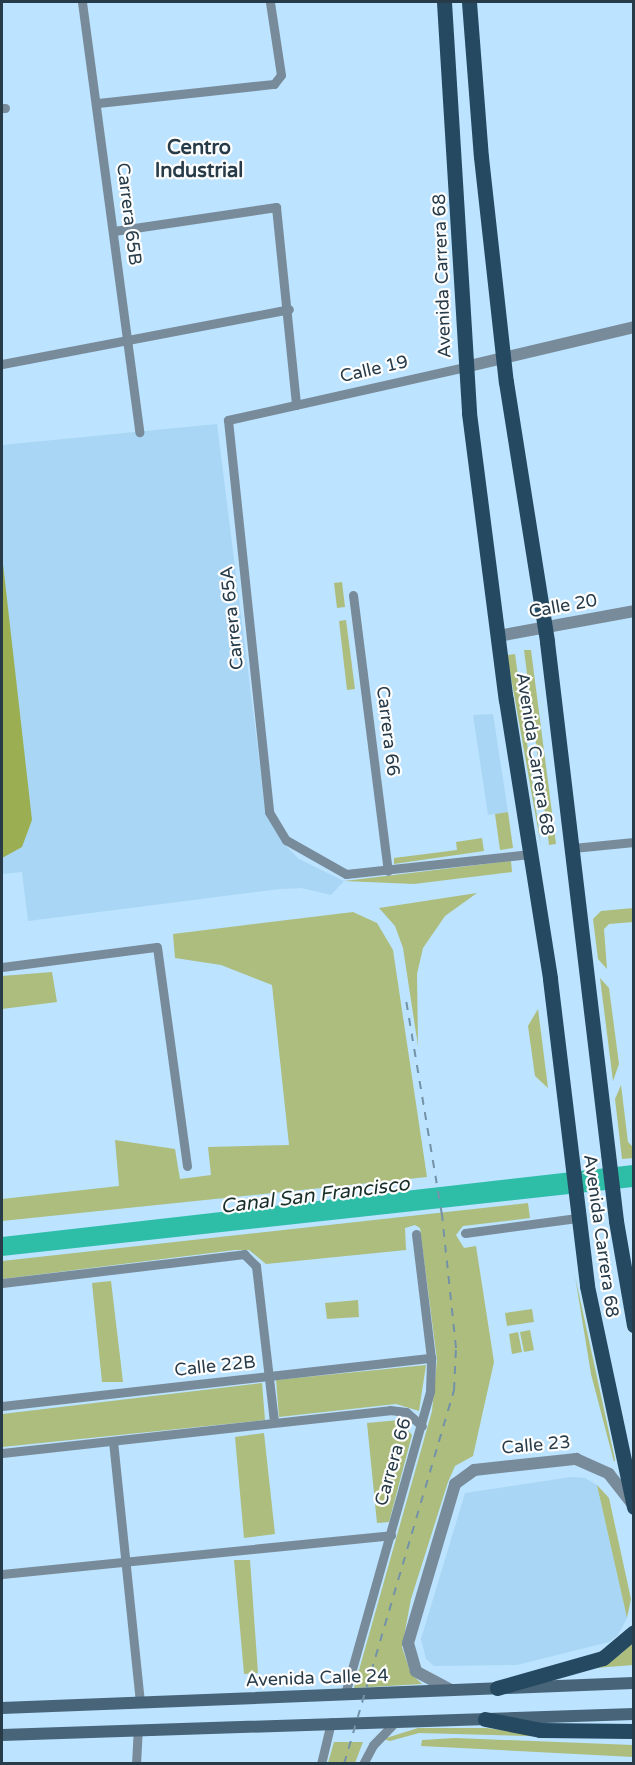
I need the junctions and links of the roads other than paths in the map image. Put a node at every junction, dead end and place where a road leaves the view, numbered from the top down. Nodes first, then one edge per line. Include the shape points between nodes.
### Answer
1 (82, 2) edge
2 (270, 2) edge
3 (444, 2) edge
4 (469, 2) edge
5 (98, 103) junction
6 (114, 231) junction
7 (289, 309) junction
8 (633, 327) edge
9 (129, 339) junction
10 (504, 358) junction
11 (2, 364) edge
12 (465, 367) junction
13 (296, 405) junction
14 (228, 420) joint
15 (139, 432) dead end
16 (353, 595) dead end
17 (633, 611) edge
18 (545, 628) junction
19 (498, 636) junction
20 (633, 842) edge
21 (573, 848) junction
22 (530, 854) junction
23 (388, 871) junction
24 (2, 967) edge
25 (187, 1166) dead end
26 (577, 1218) junction
27 (465, 1233) dead end
28 (416, 1234) dead end
29 (2, 1283) edge
30 (633, 1325) edge
31 (431, 1358) junction
32 (270, 1377) junction
33 (2, 1406) edge
34 (274, 1422) junction
35 (422, 1426) junction
36 (112, 1441) junction
37 (2, 1453) edge
38 (633, 1506) edge
39 (391, 1534) junction
40 (125, 1561) junction
41 (2, 1574) edge
42 (633, 1632) edge
43 (633, 1683) edge
44 (497, 1688) junction
45 (452, 1690) junction
46 (345, 1694) junction
47 (140, 1703) junction
48 (2, 1708) edge
49 (633, 1714) edge
50 (485, 1719) junction
51 (397, 1720) junction
52 (332, 1722) junction
53 (138, 1730) junction
54 (633, 1731) edge
55 (2, 1735) edge
56 (136, 1764) edge
57 (321, 1764) edge
58 (363, 1764) edge

1 - 5 street, Carrera 65B
2 - 5 street via 279,81
3 - 12 main road, Avenida Carrera 68 via 463,278
4 - 10 main road, Avenida Carrera 68 via 481,156
5 - 6 street, Carrera 65B
6 - 7 street via 276,207
6 - 9 street, Carrera 65B
7 - 9 street
7 - 13 street
8 - 10 street, Calle 19
9 - 11 street
9 - 15 street, Carrera 65B
10 - 12 street, Calle 19
10 - 18 main road, Avenida Carrera 68
12 - 13 street, Calle 19
12 - 19 main road, Avenida Carrera 68
13 - 14 street, Calle 19
14 - 23 street, Carrera 65A via 269,812 286,840 325,866 346,874
16 - 23 street, Carrera 66
17 - 18 street, Calle 20
18 - 19 street, Calle 20
18 - 21 main road, Avenida Carrera 68
19 - 22 main road, Avenida Carrera 68
20 - 21 street
21 - 30 main road, Avenida Carrera 68 via 613,1195
22 - 23 street
22 - 26 main road, Avenida Carrera 68 via 550,979
24 - 25 street via 157,947
26 - 27 street
26 - 38 main road, Avenida Carrera 68 via 602,1368
28 - 31 street, Carrera 66
29 - 32 street via 244,1254 256,1266
31 - 32 street, Calle 22B
31 - 35 street, Carrera 66
32 - 33 street, Calle 22B
32 - 34 street
34 - 35 street via 400,1410
34 - 36 street
35 - 39 street, Carrera 66
36 - 37 street
36 - 40 street
38 - 45 street, Calle 23 via 609,1474 576,1459 474,1470 462,1476 450,1493 408,1643 416,1671
39 - 40 street
39 - 46 street, Carrera 66
40 - 41 street
40 - 47 street
42 - 44 main road via 603,1658
43 - 44 main road, Avenida Calle 24
44 - 45 main road, Avenida Calle 24
45 - 46 main road, Avenida Calle 24
46 - 47 main road, Avenida Calle 24
47 - 48 main road, Avenida Calle 24
49 - 50 main road
50 - 51 main road
50 - 54 main road via 540,1730
51 - 52 main road
51 - 58 street via 373,1745
52 - 53 main road
52 - 57 street
53 - 55 main road
53 - 56 street

